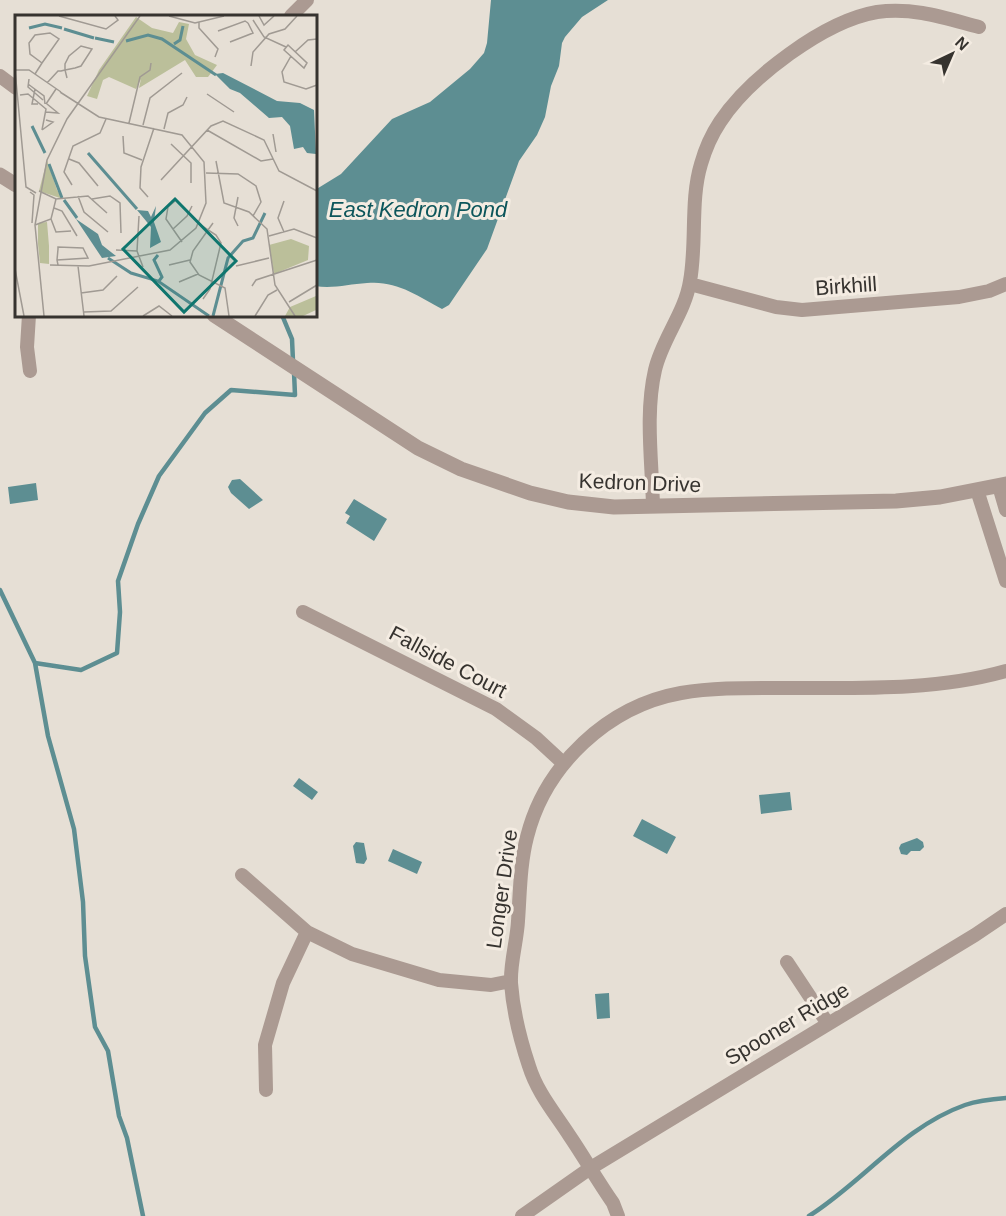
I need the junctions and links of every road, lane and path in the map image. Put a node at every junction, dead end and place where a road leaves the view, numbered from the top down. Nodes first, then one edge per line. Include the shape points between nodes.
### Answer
1 (307, 0) edge
2 (292, 15) edge
3 (979, 27) dead end
4 (0, 76) edge
5 (15, 87) edge
6 (0, 175) edge
7 (15, 184) edge
8 (690, 284) junction
9 (1006, 285) edge
10 (28, 316) edge
11 (216, 316) edge
12 (30, 371) dead end
13 (1002, 485) edge
14 (976, 490) junction
15 (653, 506) junction
16 (1006, 510) edge
17 (1006, 581) edge
18 (303, 612) dead end
19 (1006, 670) edge
20 (563, 763) junction
21 (242, 875) dead end
22 (1006, 914) edge
23 (307, 932) junction
24 (787, 962) dead end
25 (511, 981) junction
26 (828, 1024) junction
27 (266, 1090) dead end
28 (589, 1169) junction
29 (522, 1216) edge
30 (618, 1216) edge

1 - 2 street
3 - 8 street via 912,11 855,17 809,42 748,89 719,124 701,164
4 - 5 street
6 - 7 street
8 - 9 street, Birkhill via 802,310 959,297
8 - 15 street via 655,369 651,407
10 - 12 street
11 - 15 street, Kedron Drive via 418,448 461,469 568,502
13 - 14 street, Kedron Drive
13 - 16 street
14 - 15 street, Kedron Drive via 896,501
14 - 17 street
18 - 20 street, Fallside Court via 496,709
19 - 20 street, Longer Drive via 933,686 736,688 681,693 624,713
20 - 25 street, Longer Drive via 547,785 527,837
21 - 23 street
22 - 26 street, Spooner Ridge
23 - 25 street via 352,954 439,980 491,985
23 - 27 street via 284,983 265,1045
24 - 26 street
25 - 28 street, Longer Drive via 519,1034 530,1069 543,1098
26 - 28 street, Spooner Ridge
28 - 29 street, Spooner Ridge
28 - 30 street, Longer Drive

